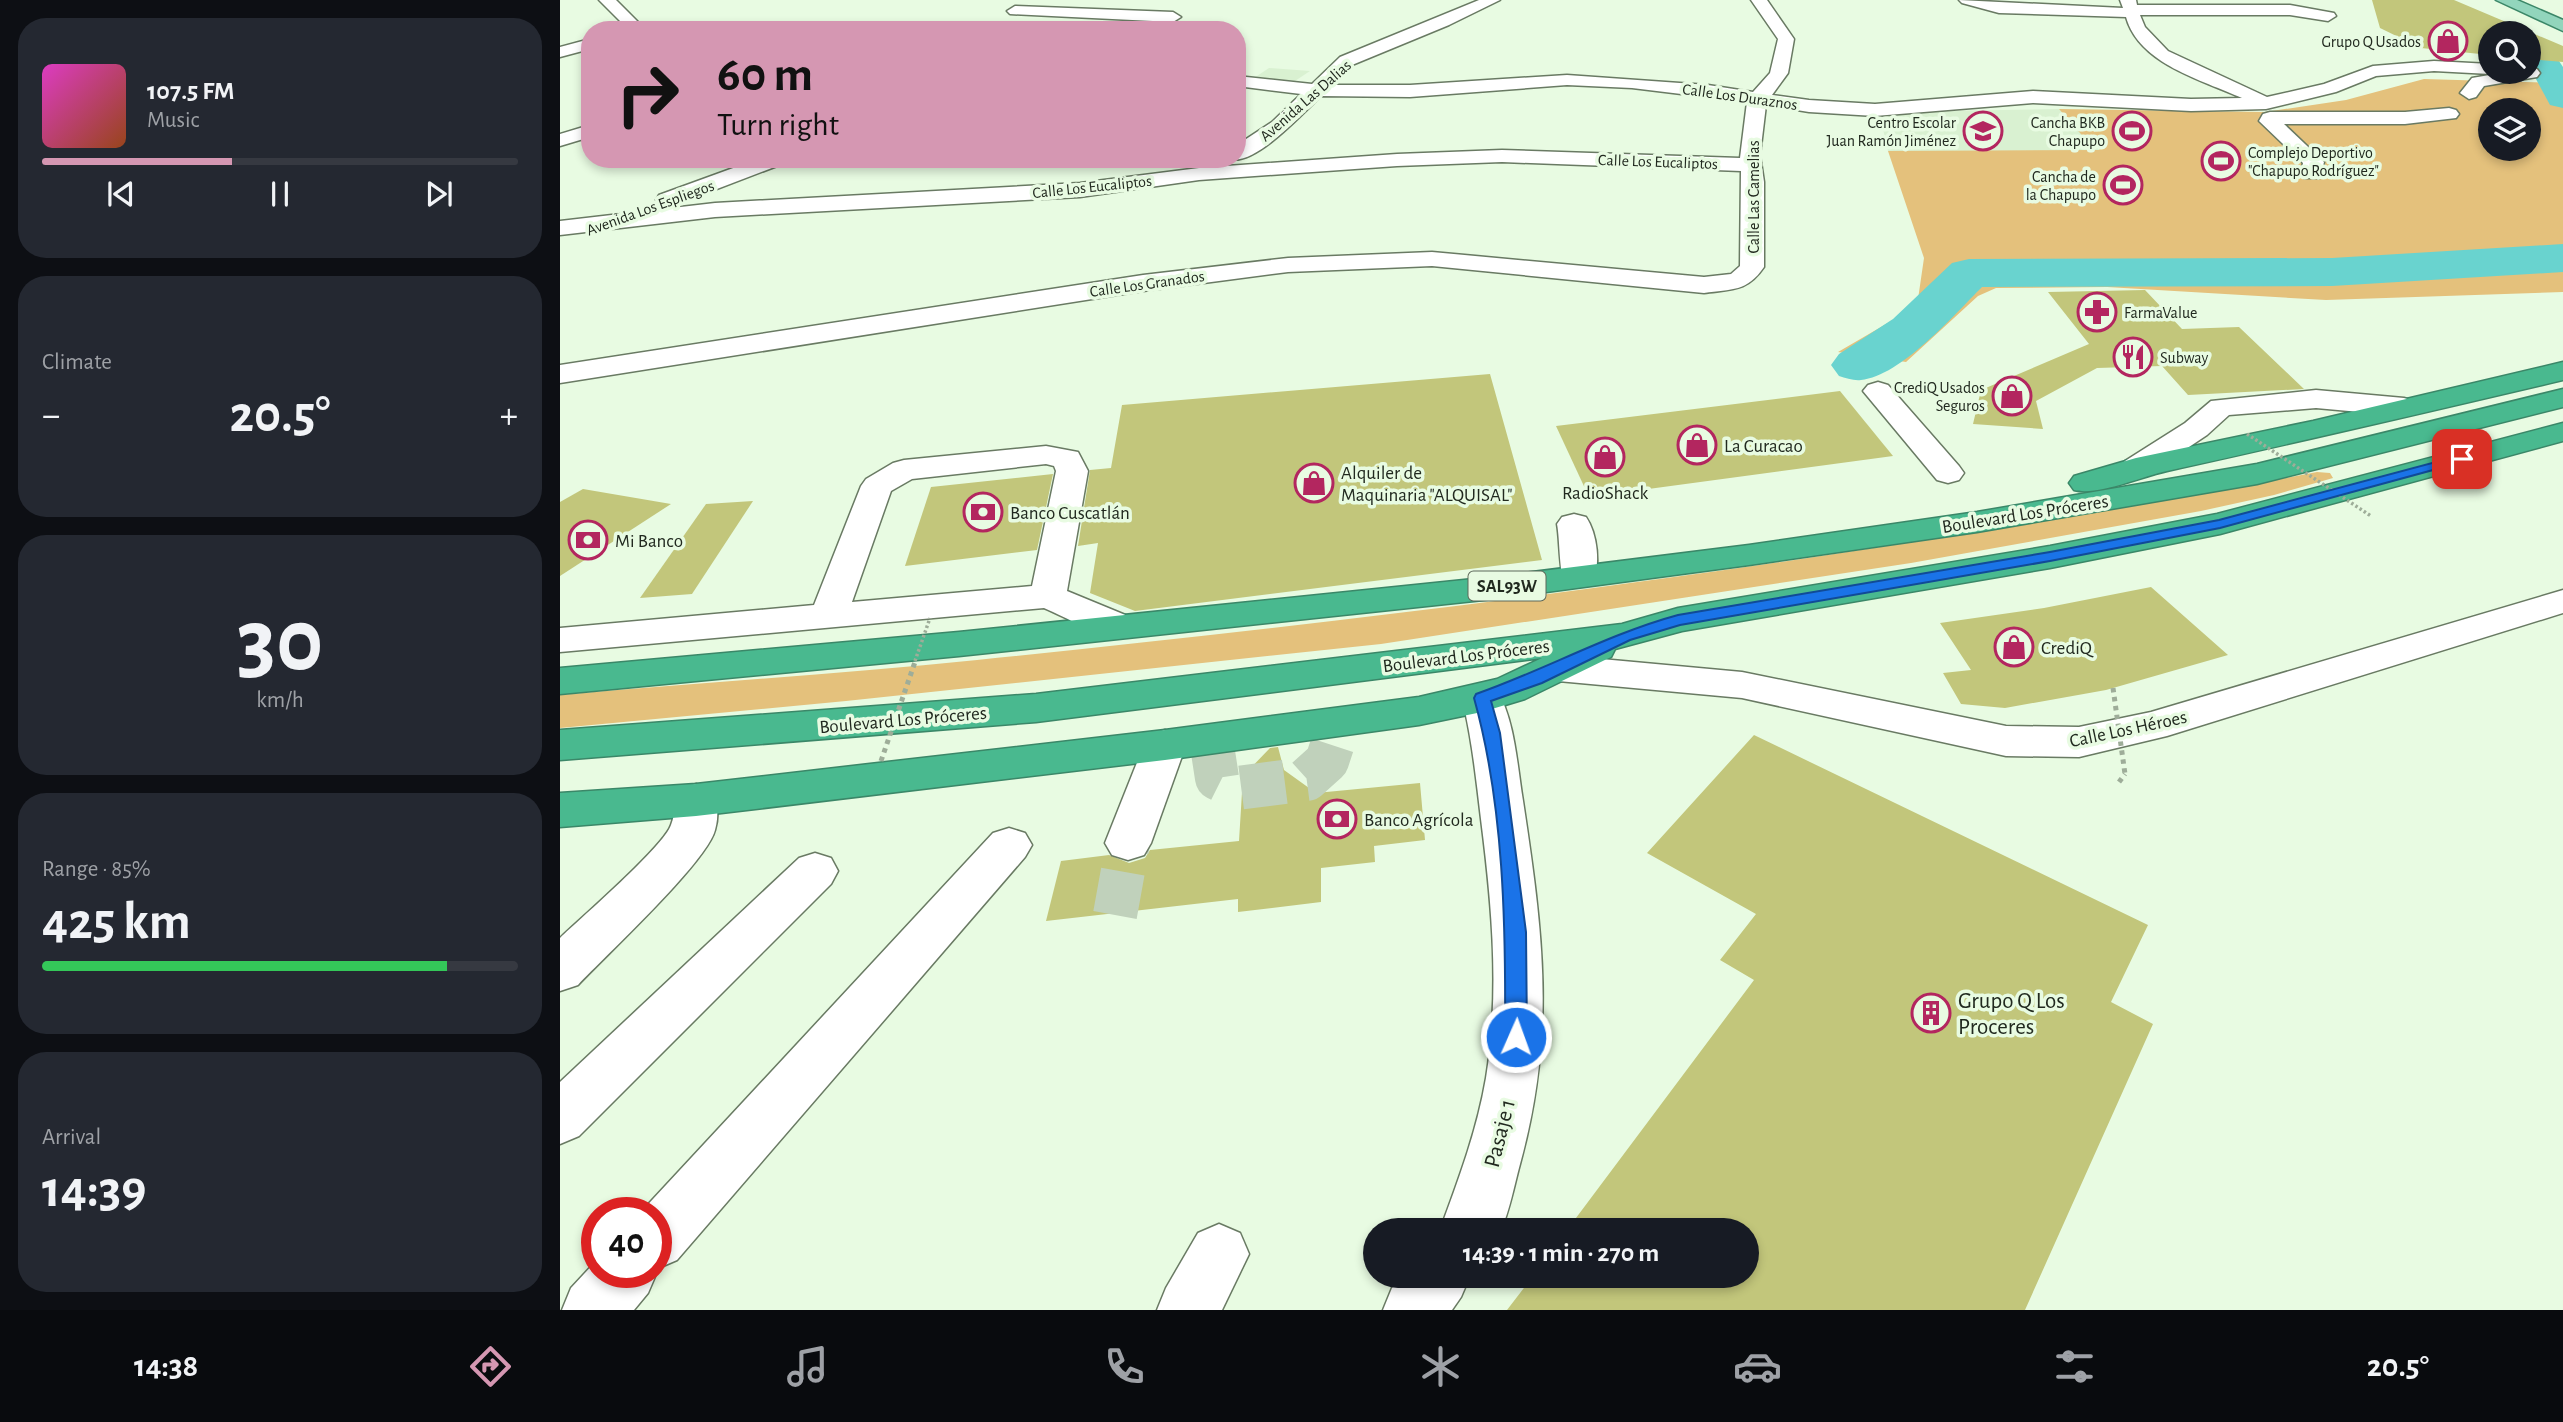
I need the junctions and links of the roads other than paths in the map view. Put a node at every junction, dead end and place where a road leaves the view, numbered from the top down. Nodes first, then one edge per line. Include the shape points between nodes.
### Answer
1 (607, 0) edge
2 (1037, 0) edge
3 (1492, 0) edge
4 (1759, 0) edge
5 (1967, 0) edge
6 (2504, 0) edge
7 (2522, 0) edge
8 (2131, 8) edge
9 (1016, 11) junction
10 (2328, 16) dead end
11 (1173, 17) dead end
12 (2563, 18) edge
13 (629, 21) edge
14 (1000, 21) dead end
15 (2563, 26) edge
16 (581, 46) edge
17 (560, 52) edge
18 (2478, 68) edge
19 (2541, 73) edge
20 (2552, 74) dead end
21 (1246, 82) edge
22 (2478, 82) edge
23 (1314, 90) junction
24 (1757, 99) junction
25 (2266, 103) junction
26 (581, 134) edge
27 (560, 140) edge
28 (1246, 153) edge
29 (1246, 161) edge
30 (1751, 165) junction
31 (753, 168) edge
32 (1216, 168) edge
33 (2312, 173) dead end
34 (601, 224) junction
35 (560, 228) edge
36 (560, 239) edge
37 (1739, 281) joint
38 (2563, 371) edge
39 (560, 374) edge
40 (1878, 391) dead end
41 (2563, 398) edge
42 (2404, 407) junction
43 (2444, 429) junction
44 (2563, 432) edge
45 (2563, 460) edge
46 (2136, 468) junction
47 (1948, 472) dead end
48 (1574, 524) dead end
49 (2220, 524) junction
50 (1749, 555) junction
51 (1578, 576) junction
52 (1048, 596) junction
53 (2563, 601) edge
54 (828, 616) junction
55 (1122, 627) junction
56 (694, 628) junction
57 (1624, 636) junction
58 (560, 640) edge
59 (768, 660) junction
60 (1558, 668) junction
61 (560, 681) edge
62 (1482, 698) junction
63 (560, 745) edge
64 (1165, 745) junction
65 (696, 800) junction
66 (560, 810) edge
67 (1128, 842) tunnel mouth
68 (1009, 845) dead end
69 (816, 871) dead end
70 (560, 970) edge
71 (560, 1118) edge
72 (1476, 1218) edge
73 (672, 1221) edge
74 (1219, 1254) dead end
75 (612, 1288) edge
76 (1431, 1288) edge
77 (593, 1310) edge
78 (1188, 1310) edge
79 (1414, 1310) edge

1 - 13 street
2 - 9 street
3 - 23 street, Avenida Las Dalias via 1346,61
4 - 24 street via 1786,39 1777,82
5 - 8 street via 2023,9
6 - 15 main road
7 - 12 main road
8 - 10 street via 2290,10
8 - 25 street via 2137,29 2162,55
9 - 11 street
9 - 14 street
16 - 17 street
18 - 25 street, Calle Los Duraznos via 2373,71 2330,88
19 - 20 street
21 - 23 street, Calle Los Duraznos
22 - 33 street via 2445,118 2270,118 2314,162
23 - 24 street, Calle Los Duraznos via 1410,91 1567,80 1708,90
23 - 28 street, Avenida Las Dalias
24 - 25 street, Calle Los Duraznos via 1875,110 2033,97 2191,105
24 - 30 street, Calle Las Camelias
26 - 27 street
29 - 30 street, Calle Los Eucaliptos via 1502,156
30 - 37 street, Calle Las Camelias via 1752,267
31 - 34 street, Avenida Los Espliegos
32 - 34 street, Calle Los Eucaliptos via 1080,190 755,207
34 - 35 street, Calle Los Eucaliptos
34 - 36 street, Avenida Los Espliegos
37 - 39 street, Calle Los Granados via 1704,285 1432,259 1288,265 1143,283
38 - 42 highway
40 - 47 street
41 - 43 highway, Boulevard Los Próceres / SAL93W
42 - 43 highway
42 - 46 highway
42 - 46 street via 2316,399 2221,407
43 - 50 highway, Boulevard Los Próceres / SAL93W via 2257,474
44 - 49 highway, Boulevard Los Próceres
45 - 49 highway via 2343,508
46 - 50 highway via 2074,486
48 - 51 street
49 - 57 highway, Boulevard Los Próceres via 1692,617
50 - 51 highway, Boulevard Los Próceres / SAL93W
51 - 55 highway, Boulevard Los Próceres / SAL93W
52 - 54 street
52 - 54 street via 1072,471 1067,459 1046,455 904,470 888,477 877,486
52 - 55 street
53 - 60 street, Calle Los Héroes via 2152,726 2079,742 2006,741 1742,685
54 - 56 street
55 - 59 highway, Boulevard Los Próceres / SAL93W
56 - 58 street
56 - 59 street
57 - 60 highway
57 - 63 highway, Boulevard Los Próceres via 1036,708
59 - 61 highway, Boulevard Los Próceres / SAL93W
60 - 62 highway
62 - 64 highway via 1419,711
62 - 72 street, Pasaje 1 via 1492,733 1509,855 1518,1016 1513,1079
64 - 65 highway
64 - 67 street
65 - 66 highway
65 - 70 street via 693,831
68 - 73 street
69 - 71 street
74 - 78 street
75 - 77 street
76 - 79 street

